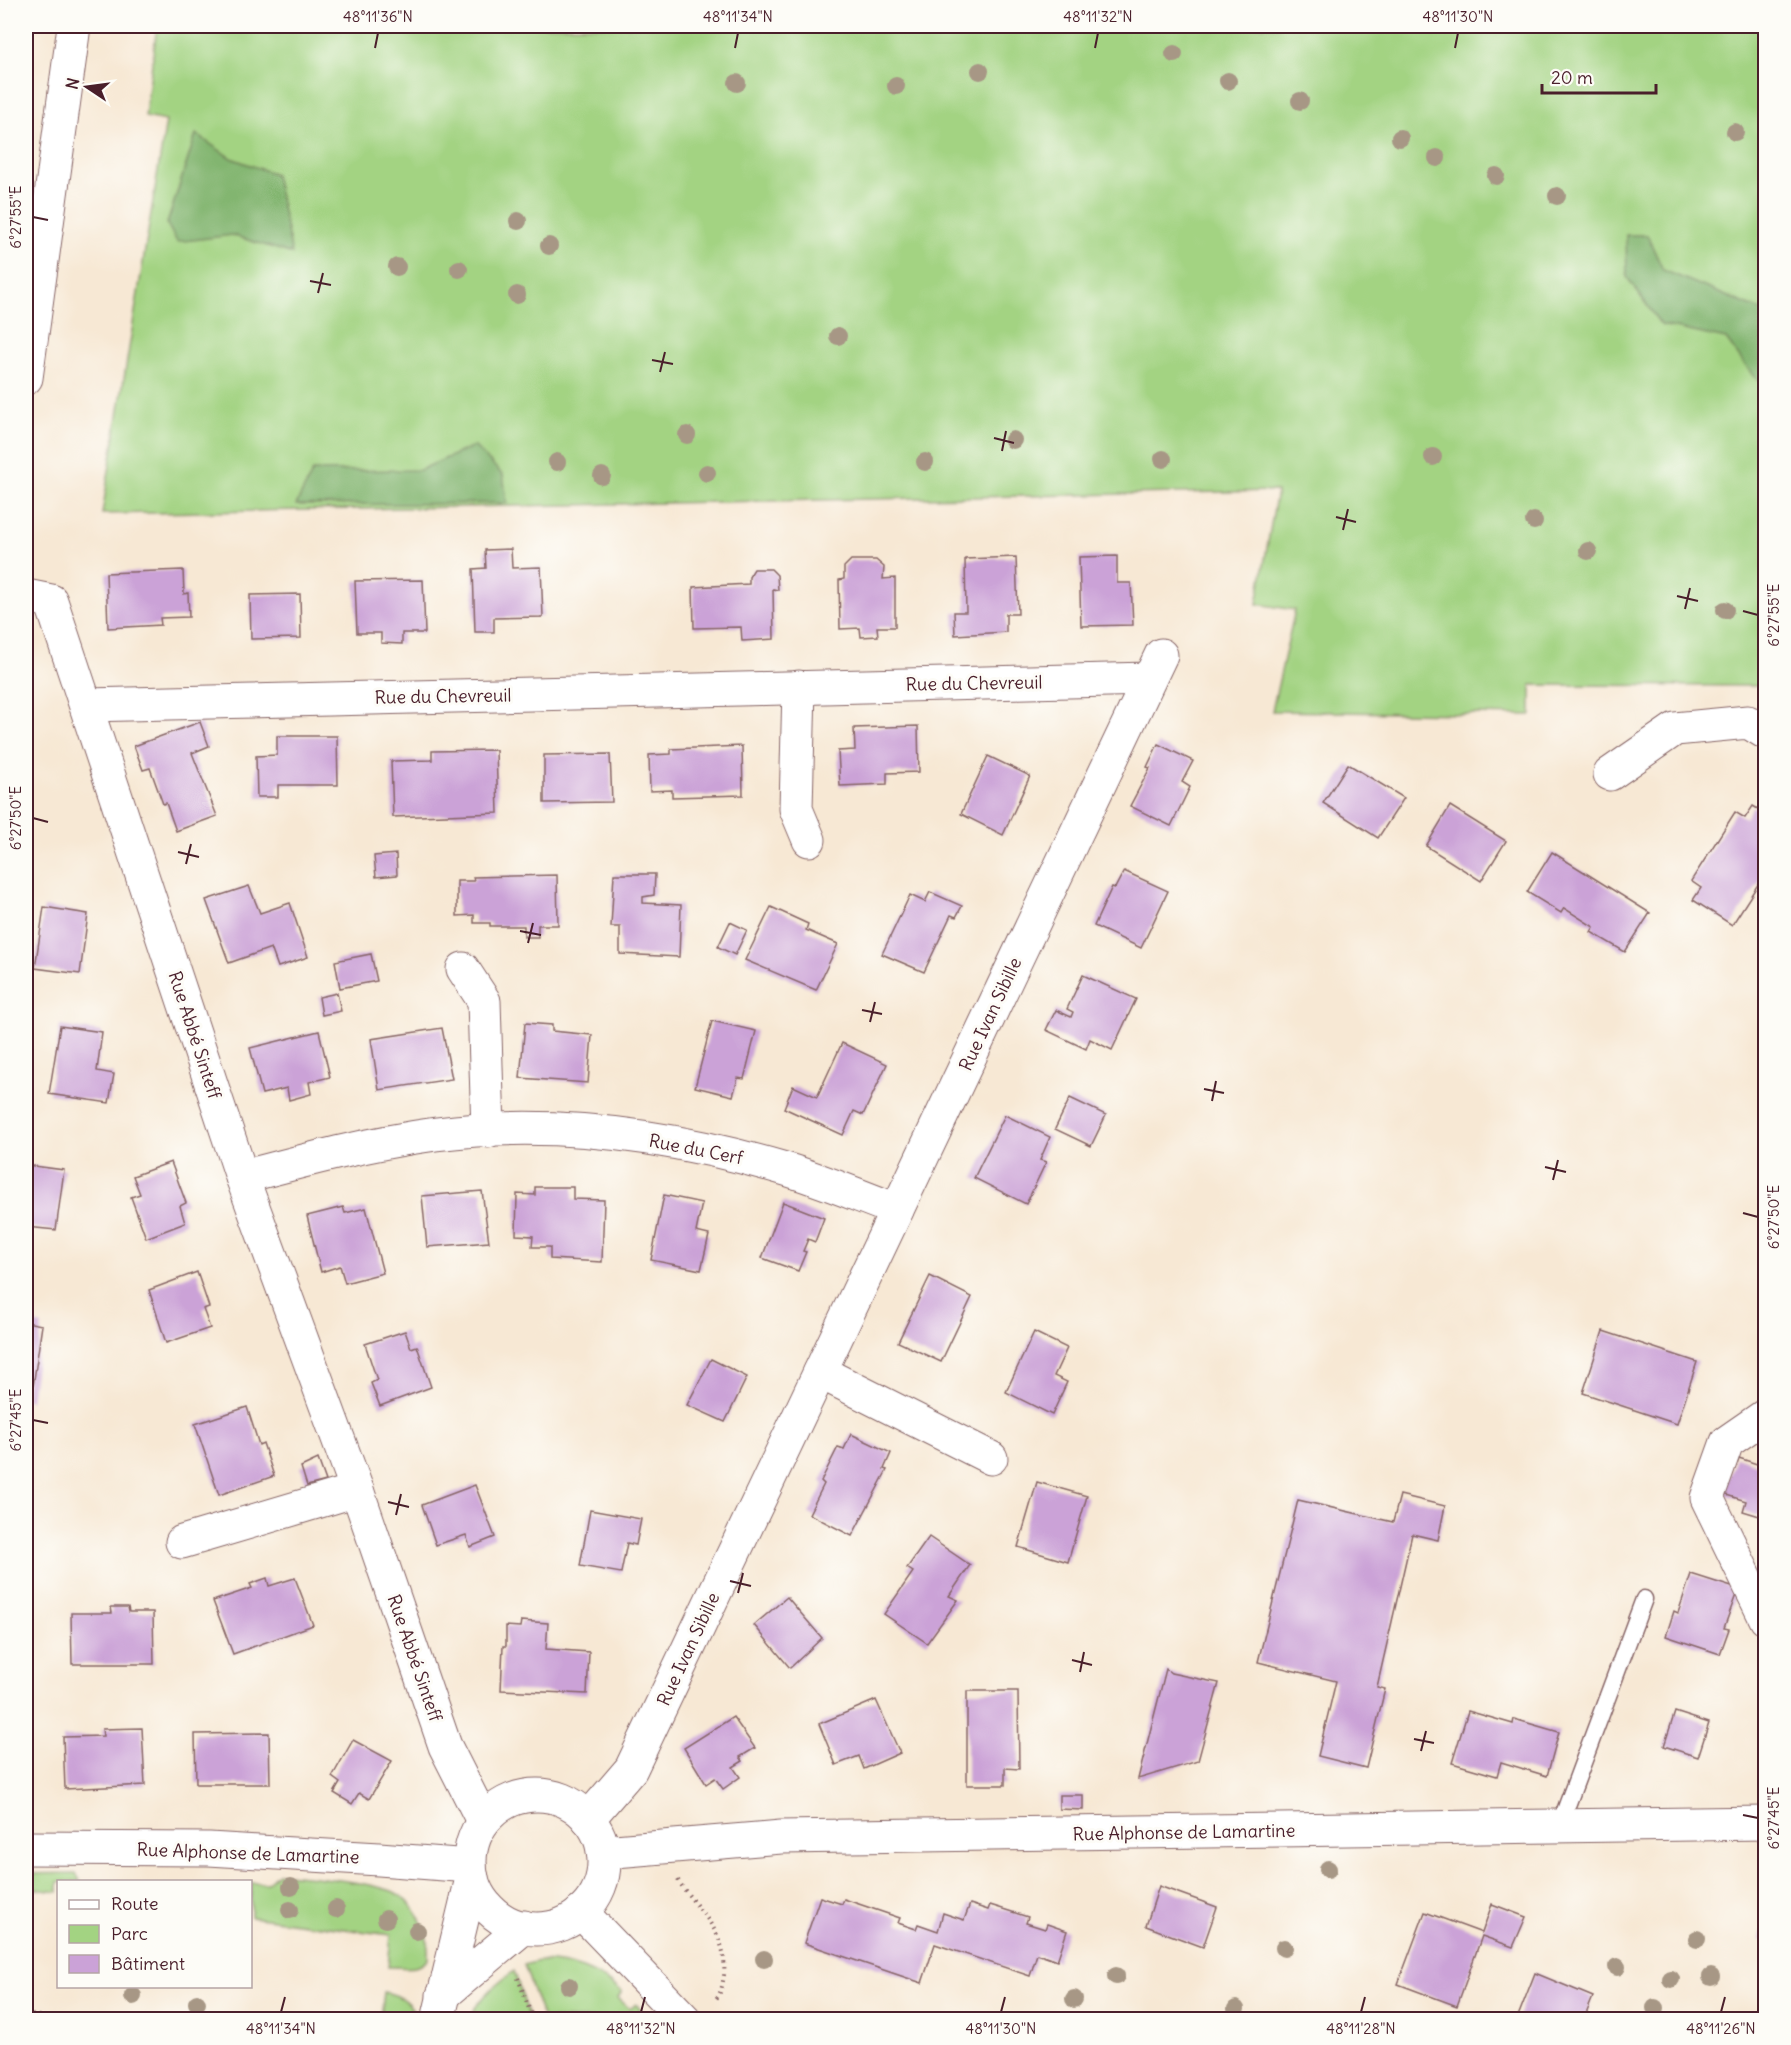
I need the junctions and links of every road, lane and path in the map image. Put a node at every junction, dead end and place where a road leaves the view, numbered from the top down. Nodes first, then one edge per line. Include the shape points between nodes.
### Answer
1 (74, 26) edge
2 (28, 335) edge
3 (26, 378) edge
4 (26, 596) edge
5 (1155, 667) joint
6 (799, 687) junction
7 (87, 705) junction
8 (1766, 733) edge
9 (1610, 774) dead end
10 (809, 840) dead end
11 (463, 969) dead end
12 (488, 1131) junction
13 (242, 1177) junction
14 (897, 1210) junction
15 (820, 1372) junction
16 (1766, 1415) edge
17 (991, 1458) dead end
18 (357, 1490) junction
19 (182, 1542) dead end
20 (1644, 1599) dead end
21 (1764, 1612) edge
22 (588, 1818) junction
23 (483, 1821) junction
24 (1766, 1823) edge
25 (1559, 1827) junction
26 (676, 1847) junction
27 (26, 1848) edge
28 (603, 1852) junction
29 (471, 1872) junction
30 (581, 1912) junction
31 (524, 1928) junction
32 (441, 2007) edge
33 (698, 2013) edge
34 (26, 2014) edge
35 (65, 2019) edge

1 - 2 street
2 - 3 street
4 - 7 street, Rue Abbé Sinteff via 51,601
5 - 6 street, Rue du Chevreuil
5 - 14 street, Rue Ivan Sibille
6 - 7 street, Rue du Chevreuil
6 - 10 street via 796,808
7 - 13 street, Rue Abbé Sinteff
8 - 9 street via 1748,722 1675,729
11 - 12 street via 484,1001
12 - 13 street, Rue du Cerf via 437,1134 346,1150
12 - 14 street, Rue du Cerf via 520,1128 603,1133 670,1142 784,1169
13 - 18 street, Rue Abbé Sinteff
14 - 15 street, Rue Ivan Sibille
15 - 17 street
15 - 22 street, Rue Ivan Sibille via 631,1769
16 - 21 street via 1727,1442 1707,1498
18 - 19 street
18 - 23 street, Rue Abbé Sinteff via 445,1746
20 - 25 lane
22 - 23 street via 555,1797 536,1795 516,1798
22 - 28 street
23 - 29 street via 471,1850
24 - 25 street, Rue Alphonse de Lamartine
25 - 26 street, Rue Alphonse de Lamartine via 781,1837
26 - 28 street, Rue Alphonse de Lamartine
26 - 33 path via 677,1879 710,1919 725,1964 722,1992
27 - 29 street, Rue Alphonse de Lamartine via 209,1849 379,1858
28 - 30 street via 600,1885
29 - 31 street via 479,1895 491,1910
29 - 32 street
30 - 31 street via 554,1926
30 - 33 street
31 - 32 street
34 - 35 path

